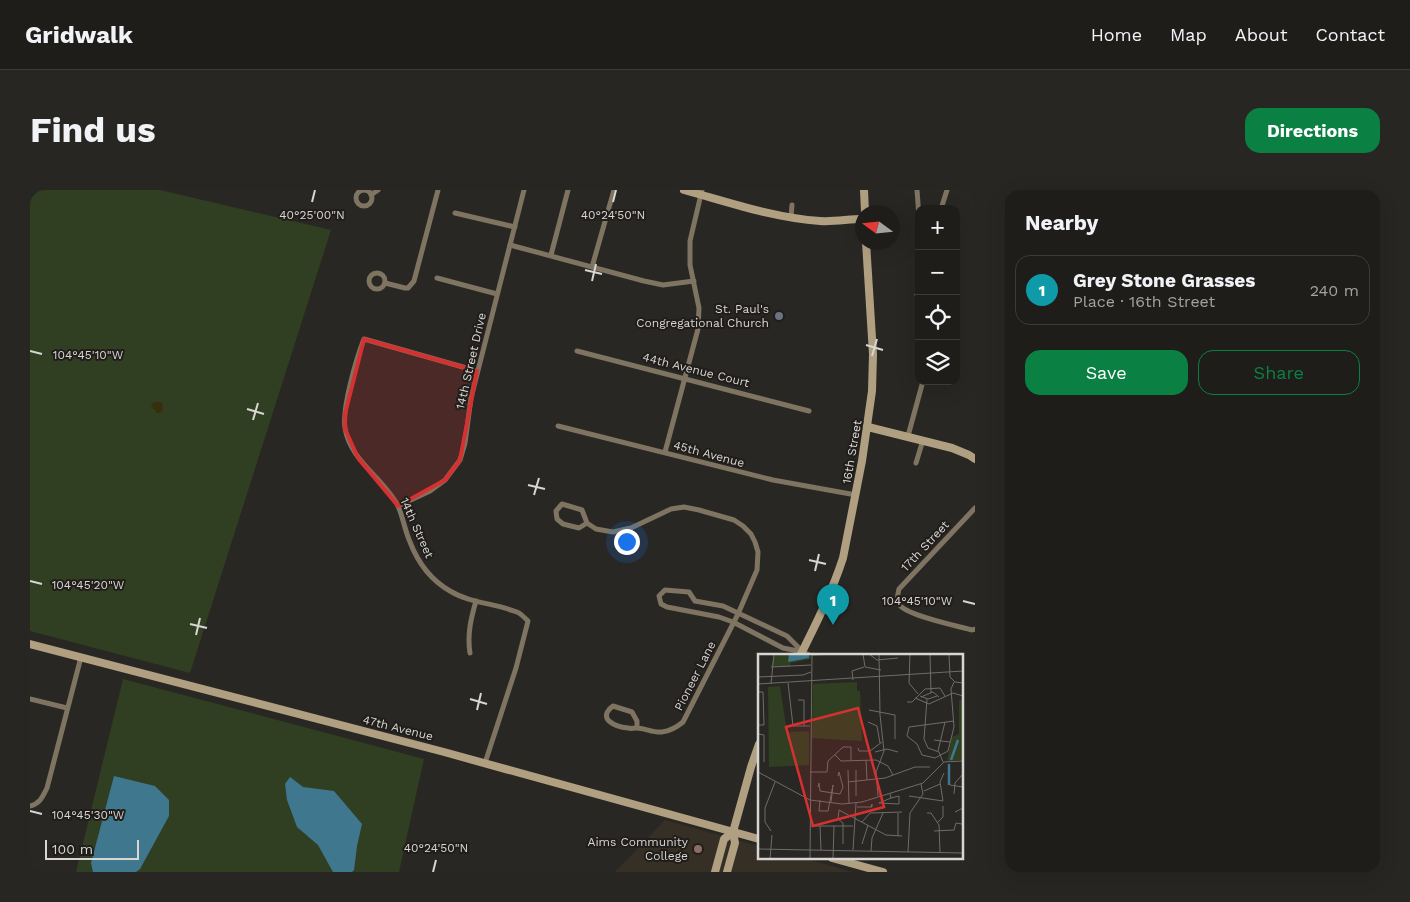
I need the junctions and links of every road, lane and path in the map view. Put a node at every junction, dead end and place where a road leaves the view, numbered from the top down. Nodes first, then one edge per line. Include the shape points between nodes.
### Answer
1 (378, 190) edge
2 (438, 190) edge
3 (524, 190) edge
4 (568, 190) edge
5 (614, 190) edge
6 (684, 190) edge
7 (864, 190) edge
8 (917, 190) edge
9 (947, 190) edge
10 (701, 192) edge
11 (371, 195) dead end
12 (865, 205) edge
13 (918, 205) edge
14 (942, 205) edge
15 (792, 206) dead end
16 (455, 213) dead end
17 (790, 217) junction
18 (855, 219) edge
19 (515, 227) junction
20 (510, 244) junction
21 (866, 250) edge
22 (551, 255) junction
23 (592, 267) junction
24 (437, 278) dead end
25 (694, 281) junction
26 (384, 283) dead end
27 (497, 294) junction
28 (577, 350) dead end
29 (478, 371) junction
30 (684, 379) junction
31 (921, 385) edge
32 (809, 412) dead end
33 (558, 426) dead end
34 (868, 427) junction
35 (908, 436) junction
36 (923, 440) junction
37 (665, 452) junction
38 (975, 459) edge
39 (916, 463) dead end
40 (856, 496) junction
41 (398, 506) junction
42 (975, 508) edge
43 (587, 523) junction
44 (476, 601) junction
45 (695, 601) junction
46 (693, 612) junction
47 (738, 614) junction
48 (733, 622) junction
49 (975, 629) edge
50 (30, 644) edge
51 (470, 653) dead end
52 (802, 654) edge
53 (81, 657) junction
54 (30, 699) edge
55 (68, 708) junction
56 (637, 728) junction
57 (758, 747) edge
58 (485, 763) junction
59 (30, 806) edge
60 (733, 832) junction
61 (758, 839) edge
62 (839, 860) edge
63 (715, 872) edge
64 (727, 872) edge
65 (883, 872) edge

1 - 11 street
2 - 26 street via 414,282 408,288
3 - 19 street, 14th Street Drive
4 - 22 street
5 - 23 street
6 - 10 main road
7 - 12 main road
8 - 13 street
9 - 14 street
10 - 17 main road
10 - 25 street via 690,241
15 - 17 street
16 - 19 street
17 - 18 main road via 822,221
19 - 20 street, 14th Street Drive
20 - 22 street
20 - 27 street, 14th Street Drive
21 - 34 main road, 16th Street via 873,375
22 - 23 street
23 - 25 street via 663,285
24 - 27 street
25 - 30 street via 700,315
27 - 29 street, 14th Street Drive
28 - 30 street, 44th Avenue Court
29 - 41 street, 14th Street Drive via 460,460 445,480
29 - 41 street, 14th Street via 364,339 345,414 345,429 358,458 383,484
30 - 32 street, 44th Avenue Court
30 - 37 street
31 - 35 street
33 - 37 street, 45th Avenue
34 - 35 main road
34 - 40 main road, 16th Street
35 - 36 main road
36 - 38 main road via 969,454
36 - 39 street
37 - 40 street, 45th Avenue via 773,480
40 - 52 main road, 16th Street via 837,578
41 - 44 street, 14th Street via 422,566 451,592
42 - 49 street, 17th Street via 899,589 897,597 899,605 909,612
43 - 43 street via 582,510 562,504 556,511 562,524 579,528
43 - 47 street, Pioneer Lane via 605,532 622,531 671,509 684,507 734,520 744,526 758,552 757,570
44 - 51 street via 470,623
44 - 58 street, 14th Street via 519,613 528,621
45 - 46 street
45 - 46 street via 689,592 665,590 659,596 661,604 667,607
45 - 47 street via 723,606
46 - 48 street
47 - 48 street, Pioneer Lane
47 - 52 street via 787,636
48 - 52 street via 783,648
48 - 56 street, Pioneer Lane via 683,722 663,732
50 - 53 main road, 47th Avenue
53 - 55 street
53 - 58 main road, 47th Avenue
54 - 55 street
55 - 59 street via 47,788 36,805
56 - 56 street, Pioneer Lane via 632,712 613,706 608,710 607,720 612,724
57 - 60 main road
58 - 60 main road, 47th Avenue
60 - 61 main road, 47th Avenue
60 - 63 main road via 724,839
60 - 64 main road via 735,843
62 - 65 main road

